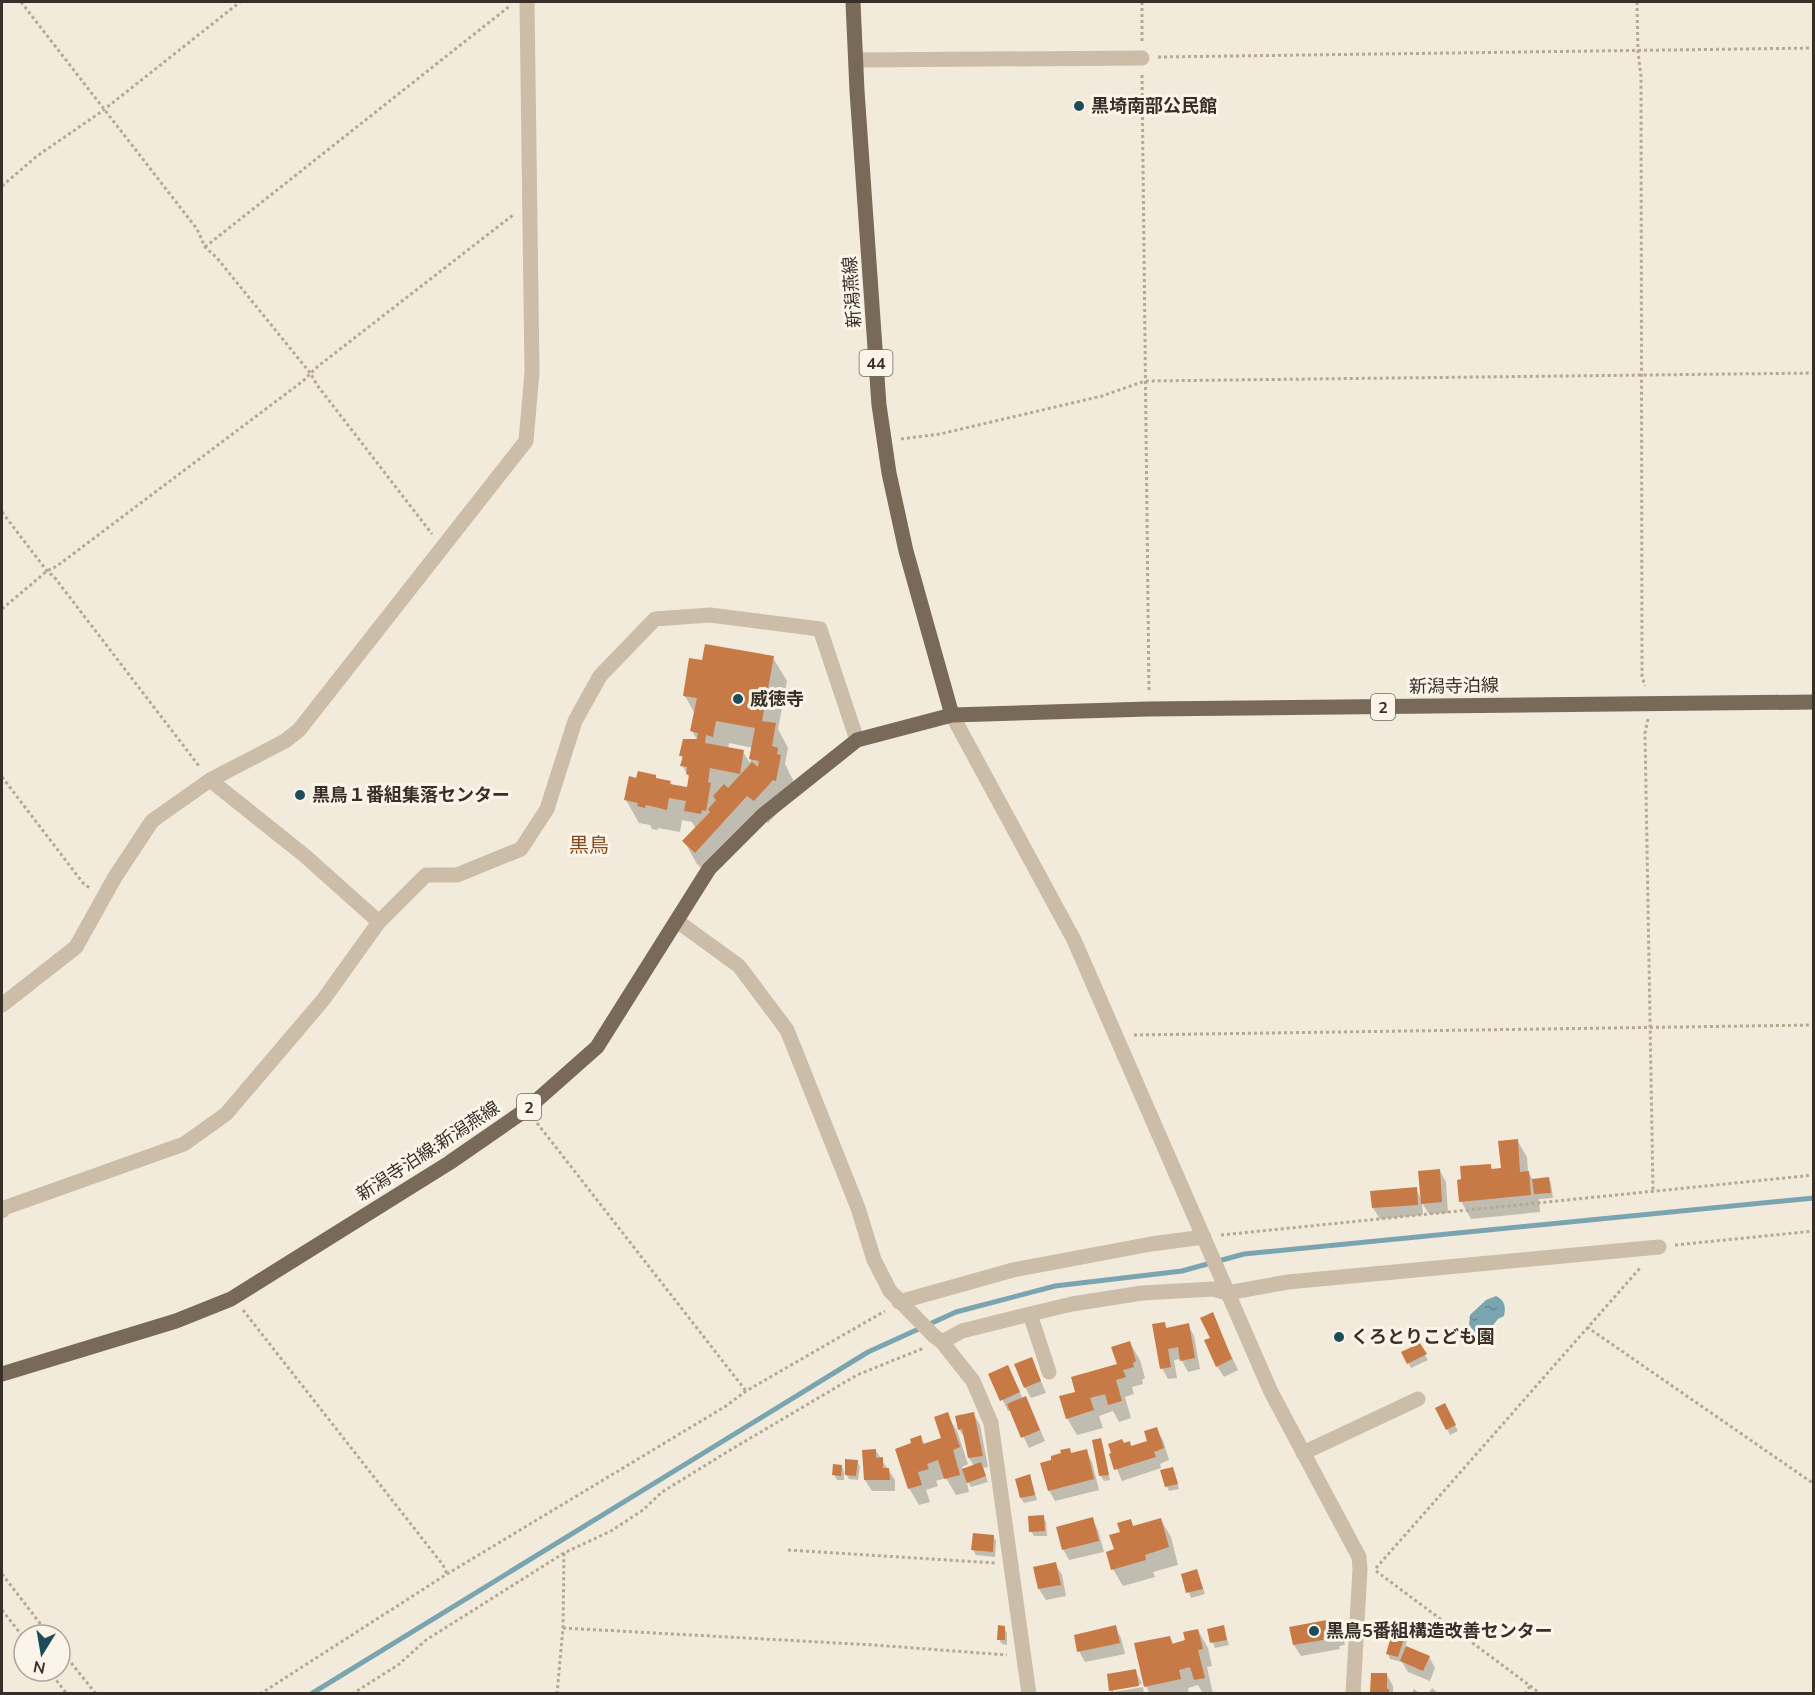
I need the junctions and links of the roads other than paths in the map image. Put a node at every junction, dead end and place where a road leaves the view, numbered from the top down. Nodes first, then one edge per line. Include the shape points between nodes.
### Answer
1 (527, 2) edge
2 (853, 2) edge
3 (1142, 58) road end
4 (856, 60) junction
5 (1814, 702) edge
6 (952, 715) junction
7 (857, 740) junction
8 (210, 780) junction
9 (677, 921) junction
10 (379, 922) junction
11 (2, 1005) edge
12 (2, 1211) edge
13 (1205, 1241) junction
14 (1659, 1247) road end
15 (1225, 1288) junction
16 (905, 1307) junction
17 (1030, 1314) junction
18 (938, 1339) junction
19 (1049, 1372) dead end
20 (2, 1374) edge
21 (1418, 1399) dead end
22 (1303, 1453) junction
23 (1029, 1694) edge
24 (1353, 1694) edge

1 - 8 street via 532,372 526,441 300,730
2 - 4 main road, 新潟燕線 / 44
3 - 4 street
4 - 6 main road, 新潟燕線 / 44 via 884,440 906,551
5 - 6 main road, 新潟寺泊線 / 2 via 1148,709
6 - 7 main road, 新潟寺泊線;新潟燕線 / 2
6 - 13 street via 1074,940
7 - 9 main road, 新潟寺泊線;新潟燕線 / 2 via 763,815 709,869
7 - 10 street via 820,629 710,615 655,619 600,676 575,721 547,809 521,849 457,875 426,875
8 - 10 street
8 - 11 street via 152,821 76,947
9 - 16 street via 739,966 787,1030 858,1208 874,1260 890,1291
9 - 20 main road, 新潟寺泊線;新潟燕線 / 2 via 597,1047 527,1109 449,1163 231,1299 176,1321
10 - 12 street via 324,1000 226,1114 184,1144
13 - 15 street
13 - 16 street via 1151,1244 1013,1270
14 - 15 street
15 - 17 street via 1142,1293
15 - 22 street
16 - 18 street
17 - 18 street
17 - 19 street
18 - 23 street via 973,1381 991,1423
21 - 22 street
22 - 24 street via 1359,1557

